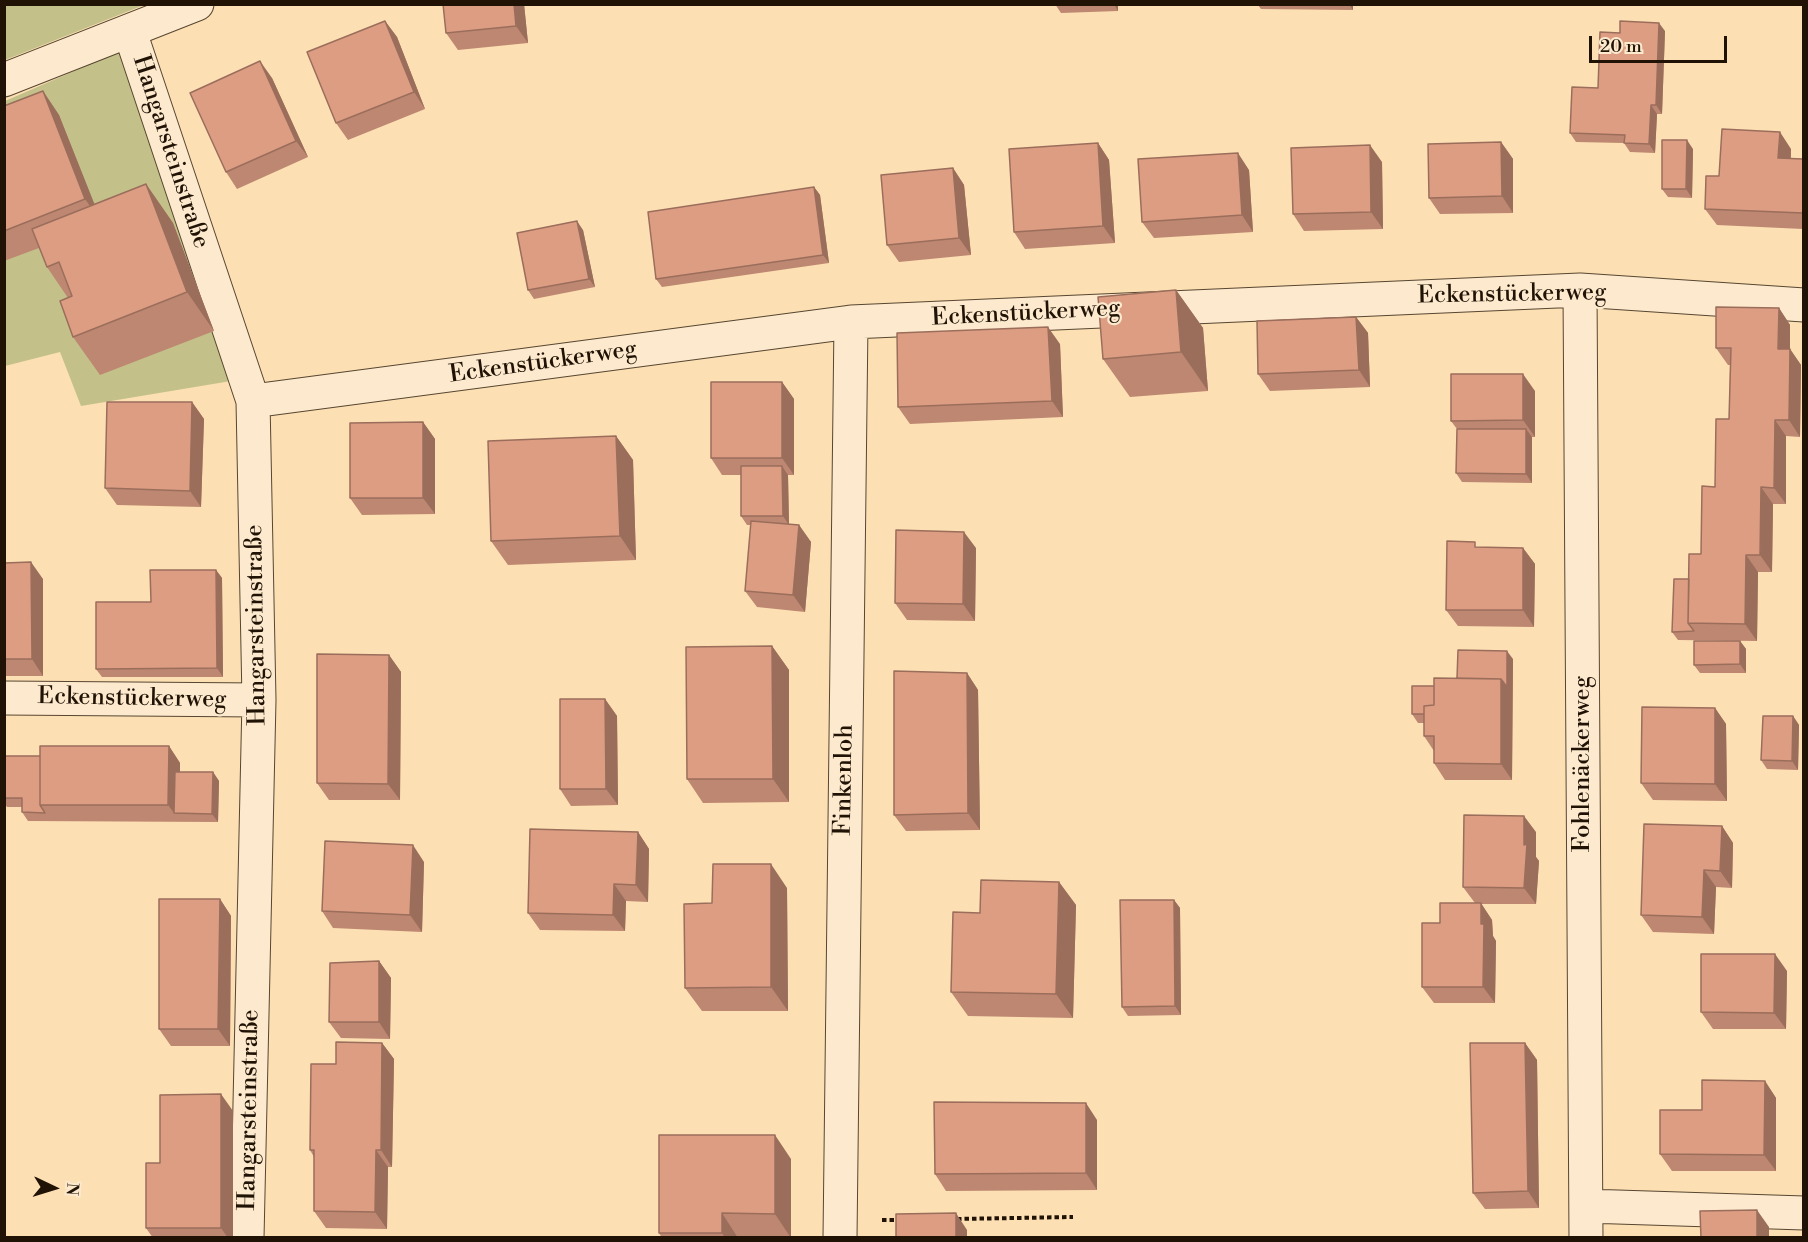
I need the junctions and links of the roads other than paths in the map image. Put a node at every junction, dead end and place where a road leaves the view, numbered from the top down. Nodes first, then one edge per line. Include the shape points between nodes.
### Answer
1 (197, 4) edge
2 (130, 32) junction
3 (4, 80) edge
4 (1580, 290) junction
5 (1803, 305) edge
6 (851, 322) junction
7 (253, 401) junction
8 (4, 698) edge
9 (259, 700) junction
10 (1803, 1213) edge
11 (1586, 1222) edge
12 (840, 1229) edge
13 (247, 1238) edge

1 - 2 street
2 - 3 street
2 - 7 street, Hangarsteinstraße
4 - 5 street, Eckenstückerweg
4 - 6 street, Eckenstückerweg
4 - 11 street, Fohlenäckerweg
6 - 7 street, Eckenstückerweg
6 - 12 street, Finkenloh
7 - 9 street, Hangarsteinstraße
8 - 9 street, Eckenstückerweg
9 - 13 street, Hangarsteinstraße
10 - 11 street

